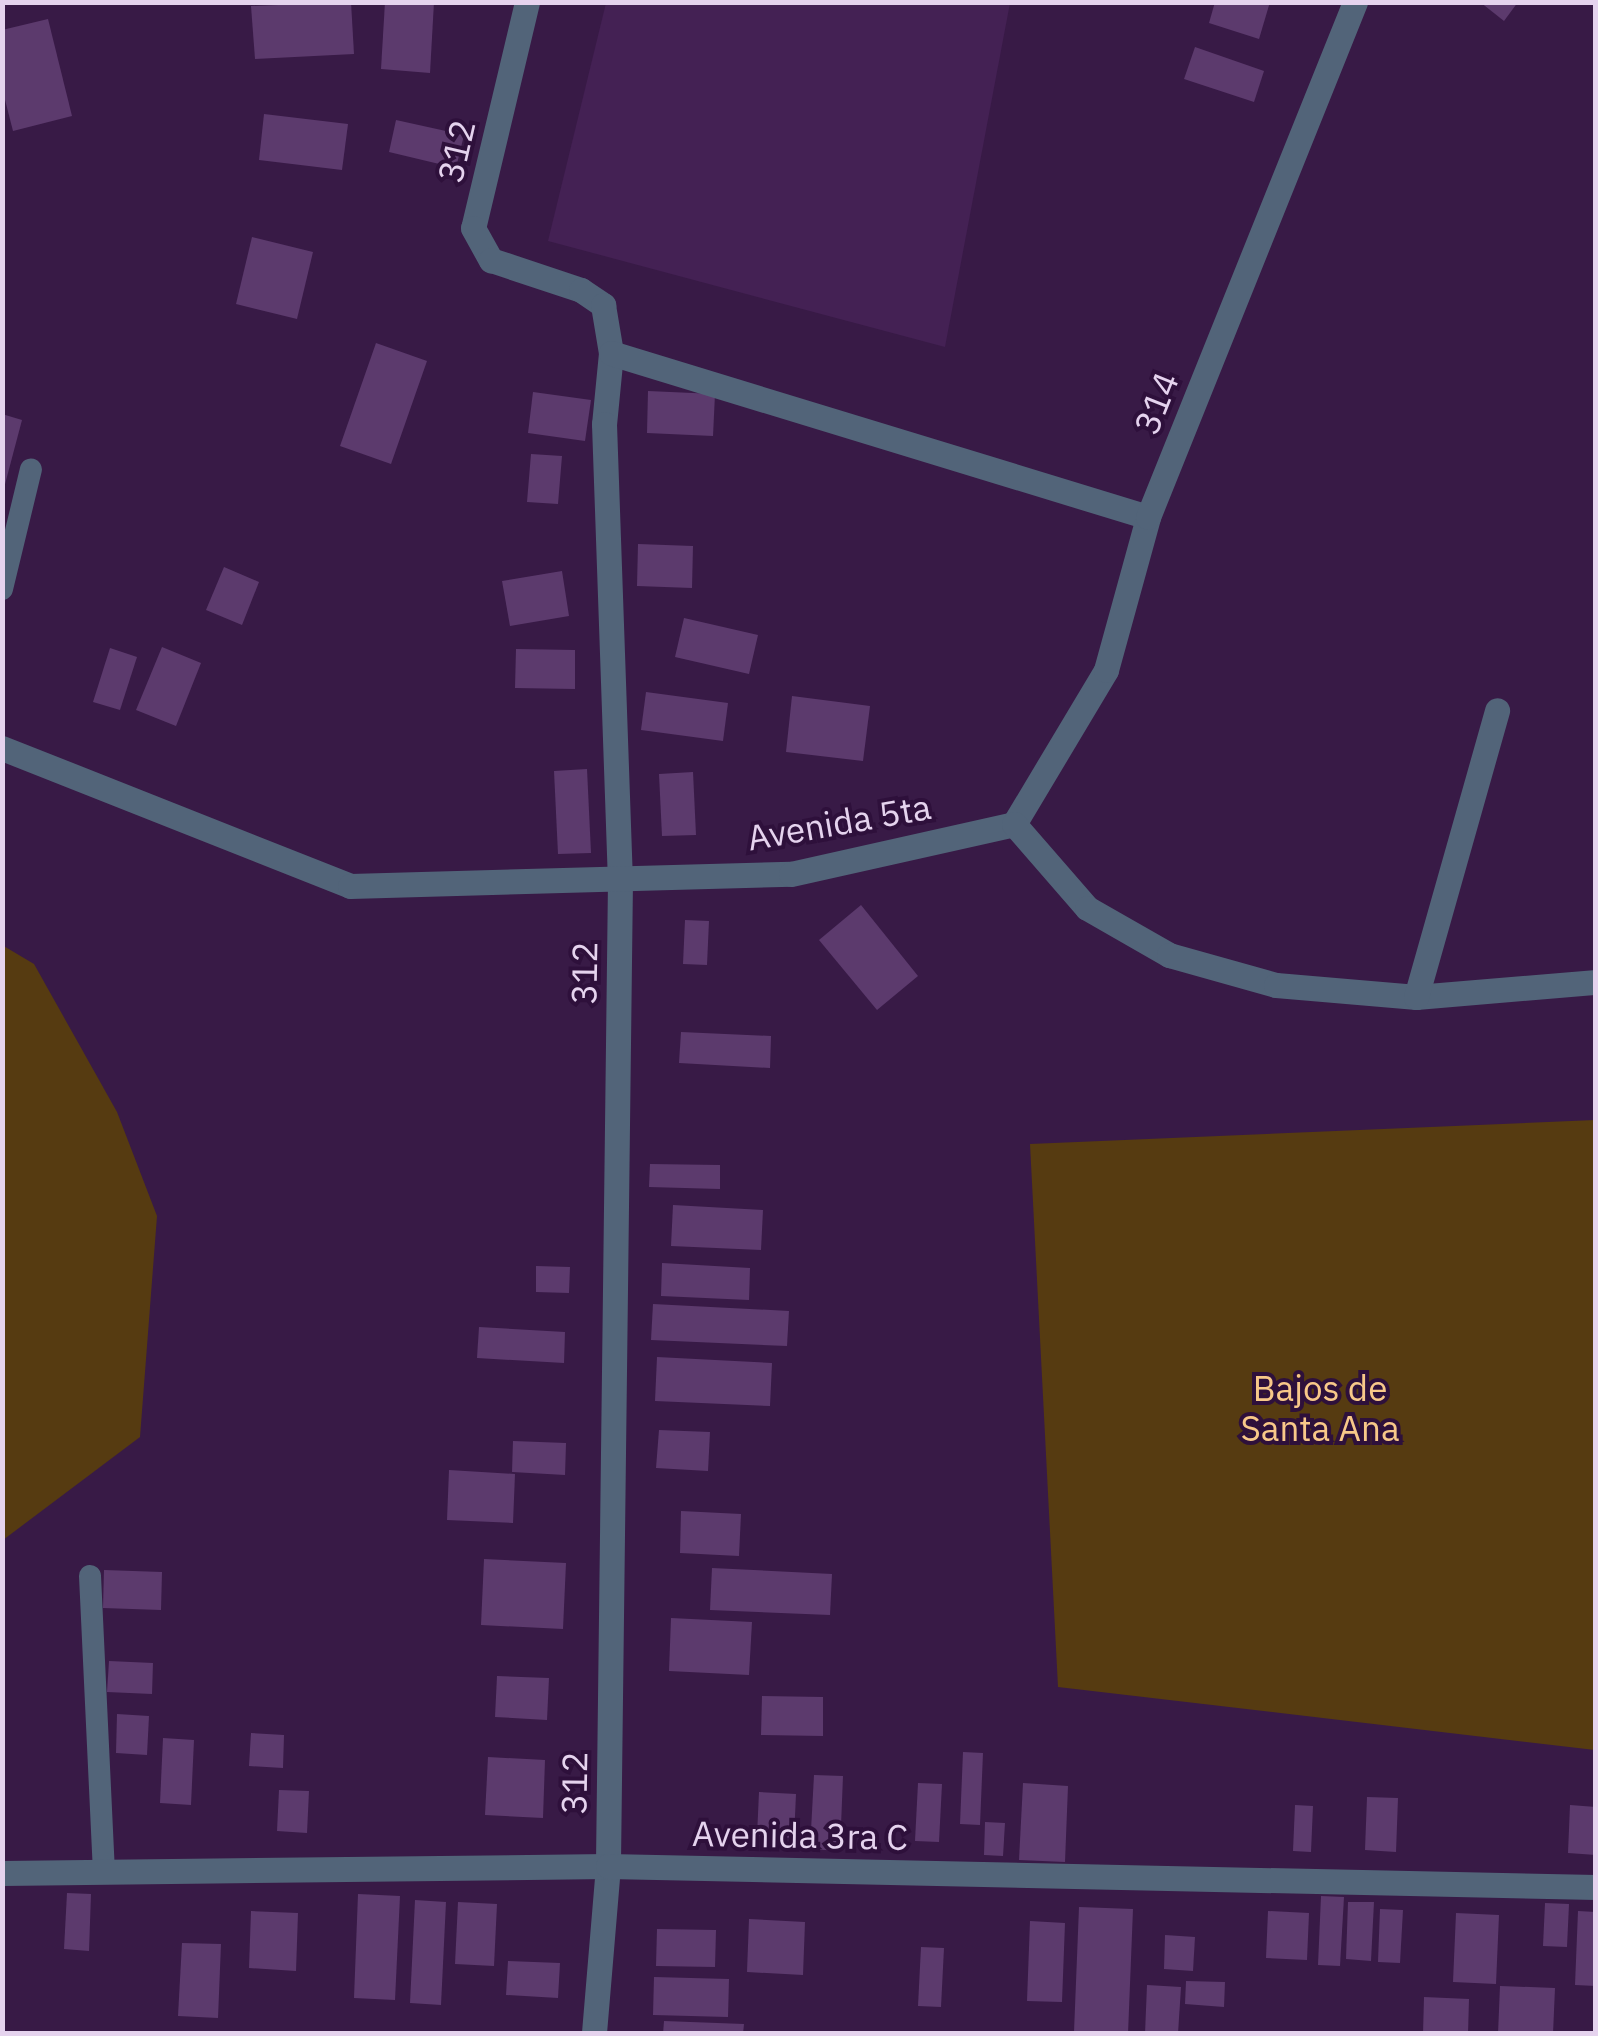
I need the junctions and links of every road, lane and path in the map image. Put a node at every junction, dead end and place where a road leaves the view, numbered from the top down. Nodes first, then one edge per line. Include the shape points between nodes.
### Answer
1 (527, 2) edge
2 (1355, 2) edge
3 (611, 352) junction
4 (31, 469) dead end
5 (1148, 516) junction
6 (2, 589) edge
7 (1497, 710) dead end
8 (2, 748) edge
9 (1014, 824) junction
10 (620, 880) junction
11 (1596, 982) edge
12 (1416, 997) junction
13 (90, 1576) dead end
14 (608, 1866) junction
15 (104, 1872) junction
16 (2, 1873) edge
17 (1596, 1887) edge
18 (594, 2034) edge

1 - 3 street, 312 via 474,228 491,260 582,290 603,305
2 - 5 street, 314
3 - 5 street
3 - 10 street, 312 via 604,424
4 - 6 lane
5 - 9 street, 314 via 1106,670
7 - 12 street
8 - 10 street, Avenida 5ta via 350,886
9 - 10 street, Avenida 5ta via 791,874
9 - 12 street via 1087,908 1170,956 1276,985
10 - 14 street, 312
11 - 12 street
13 - 15 lane
14 - 15 street, Avenida 3ra C
14 - 17 street, Avenida 3ra C
14 - 18 street, 312
15 - 16 street, Avenida 3ra C

